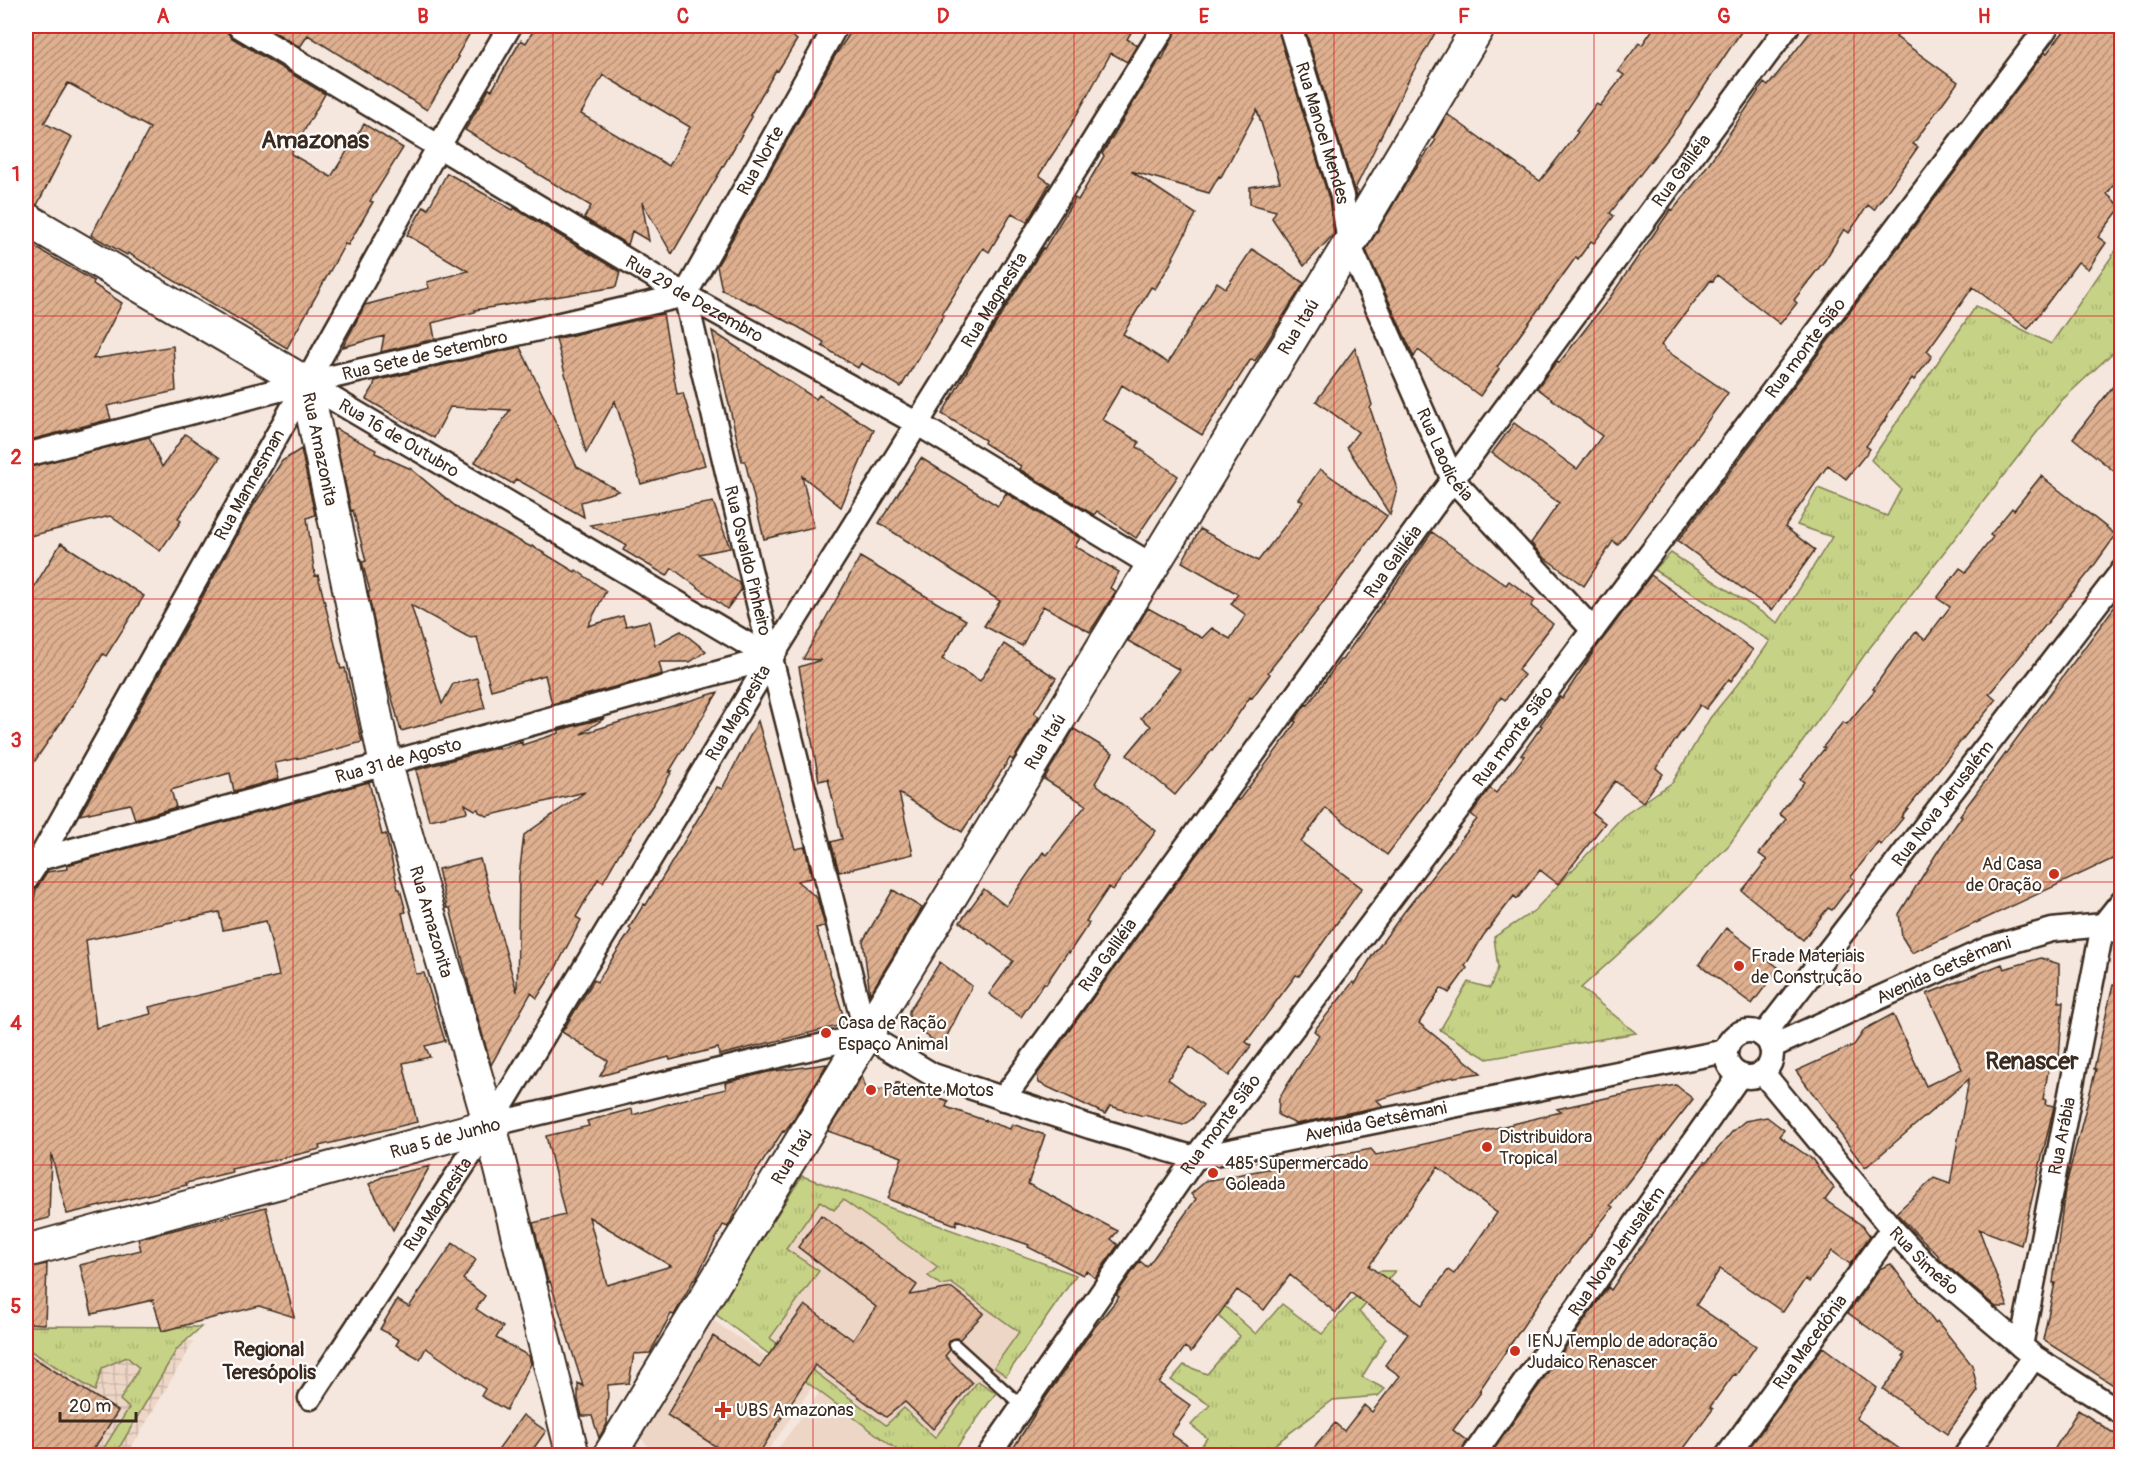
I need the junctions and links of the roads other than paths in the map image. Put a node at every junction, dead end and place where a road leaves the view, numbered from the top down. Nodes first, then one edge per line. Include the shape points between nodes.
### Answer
1 (239, 26) edge
2 (510, 26) edge
3 (836, 26) edge
4 (1166, 26) edge
5 (1290, 26) edge
6 (1479, 26) edge
7 (1788, 26) edge
8 (2048, 26) edge
9 (439, 146) junction
10 (26, 219) edge
11 (1349, 244) junction
12 (686, 295) junction
13 (306, 383) junction
14 (918, 424) junction
15 (26, 455) edge
16 (1453, 480) junction
17 (1153, 566) junction
18 (2121, 571) edge
19 (1593, 630) junction
20 (771, 658) junction
21 (386, 765) junction
22 (32, 861) edge
23 (26, 880) edge
24 (2121, 901) edge
25 (2112, 929) edge
26 (866, 1035) junction
27 (1767, 1041) junction
28 (1726, 1051) junction
29 (1751, 1073) junction
30 (1003, 1099) junction
31 (490, 1125) junction
32 (1195, 1158) junction
33 (1892, 1228) junction
34 (26, 1251) edge
35 (955, 1345) dead end
36 (2028, 1352) junction
37 (310, 1398) dead end
38 (1022, 1406) junction
39 (2121, 1413) edge
40 (573, 1455) edge
41 (609, 1455) edge
42 (988, 1455) edge
43 (1473, 1455) edge
44 (1727, 1455) edge
45 (1965, 1455) edge

1 - 9 street, Rua 29 de Dezembro
2 - 9 street, Rua Mannesman
3 - 12 street, Rua Norte
4 - 14 street, Rua Magnesita
5 - 11 street, Rua Manoel Mendes via 1342,196
6 - 11 street, Rua Itaú
7 - 16 street, Rua Galiléia
8 - 19 street, Rua monte Sião
9 - 12 street, Rua 29 de Dezembro
9 - 13 street, Rua Mannesman
10 - 13 street, Rua 16 de Outubro
11 - 16 street, Rua Laodicéia
11 - 17 street, Rua Itaú
12 - 13 street, Rua Sete de Setembro
12 - 14 street, Rua 29 de Dezembro
12 - 20 street, Rua Osvaldo Pinheiro
13 - 15 street, Rua Sete de Setembro
13 - 20 street, Rua 16 de Outubro
13 - 21 street, Rua Amazonita
13 - 22 street, Rua Mannesman
14 - 17 street, Rua 29 de Dezembro
14 - 20 street, Rua Magnesita
16 - 19 street, Rua Laodicéia
16 - 30 street, Rua Galiléia
17 - 26 street, Rua Itaú
18 - 27 street, Rua Nova Jerusalém
19 - 32 street, Rua monte Sião
20 - 21 street, Rua 31 de Agosto
20 - 26 street, Rua Osvaldo Pinheiro
20 - 31 street, Rua Magnesita
21 - 22 street, Rua 31 de Agosto
21 - 31 street, Rua Amazonita
22 - 23 street, Rua Mannesman
24 - 25 street
25 - 27 street, Avenida Getsêmani via 2052,930 1989,948
25 - 36 street, Rua Arábia
26 - 30 street, Avenida Getsêmani via 933,1075
26 - 31 street, Rua 5 de Junho
26 - 41 street, Rua Itaú
27 - 28 street via 1746,1032 1730,1040
27 - 29 street via 1770,1060
28 - 29 street via 1728,1065
28 - 32 street, Avenida Getsêmani
29 - 33 street, Rua Simeão
29 - 43 street, Rua Nova Jerusalém
30 - 32 street, Avenida Getsêmani
31 - 34 street, Rua 5 de Junho
31 - 37 street, Rua Magnesita
31 - 40 street, Rua Amazonita
32 - 38 street, Rua monte Sião
33 - 36 street, Rua Simeão via 1929,1268
33 - 44 street, Rua Macedônia
35 - 38 lane
36 - 39 street, Rua Simeão
36 - 45 street
38 - 42 street, Rua monte Sião

